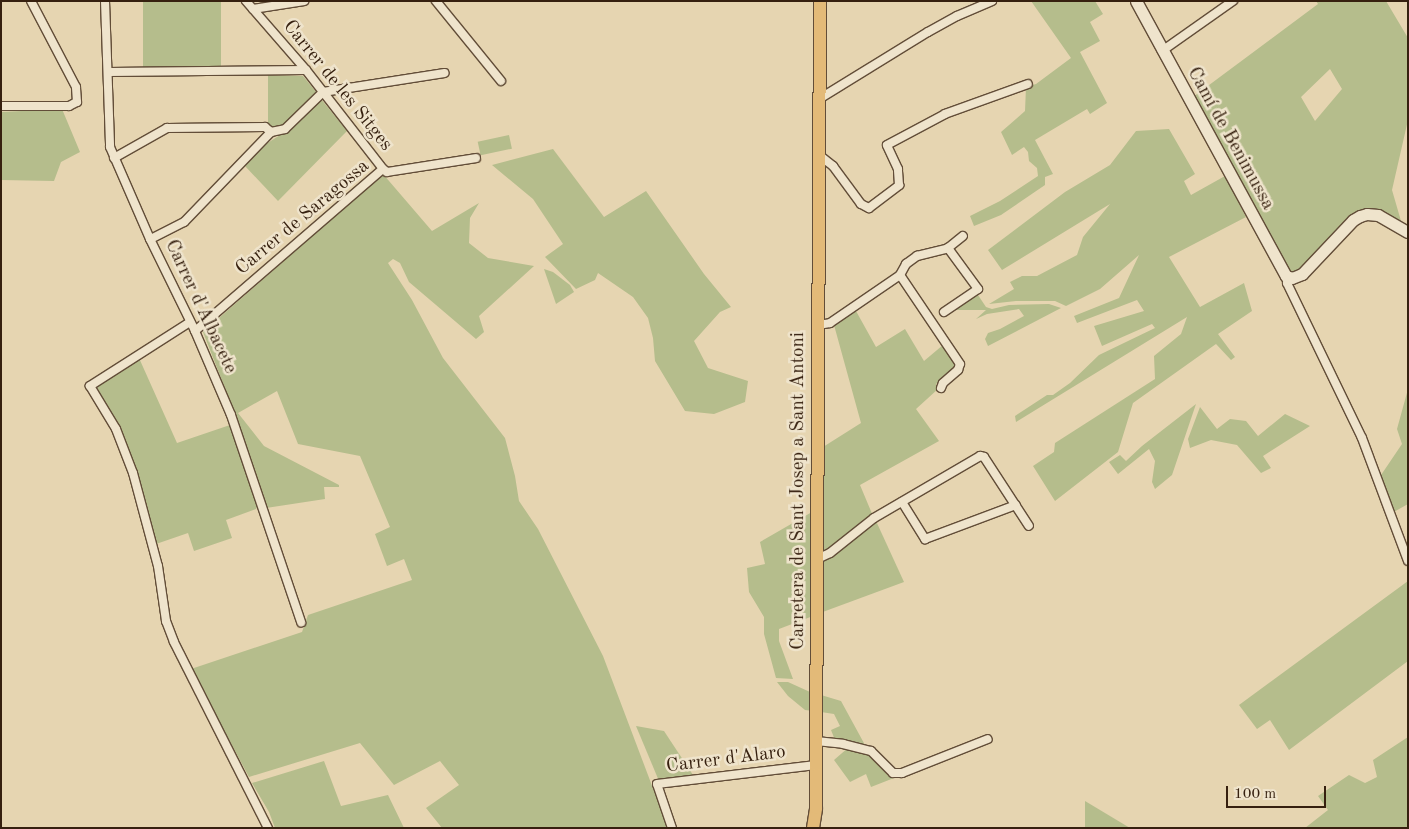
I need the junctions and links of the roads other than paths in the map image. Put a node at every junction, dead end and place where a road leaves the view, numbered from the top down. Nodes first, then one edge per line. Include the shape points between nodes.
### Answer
1 (31, 1) edge
2 (105, 1) edge
3 (246, 1) edge
4 (304, 1) edge
5 (436, 1) edge
6 (820, 1) edge
7 (992, 1) edge
8 (1136, 1) edge
9 (1232, 1) edge
10 (253, 9) junction
11 (1162, 52) junction
12 (306, 70) junction
13 (109, 72) junction
14 (445, 73) dead end
15 (502, 81) dead end
16 (1028, 84) dead end
17 (323, 92) junction
18 (819, 100) junction
19 (1, 106) edge
20 (271, 132) junction
21 (819, 155) junction
22 (114, 158) junction
23 (476, 158) dead end
24 (382, 169) junction
25 (1408, 232) edge
26 (963, 236) dead end
27 (150, 239) junction
28 (948, 248) junction
29 (900, 275) junction
30 (1288, 278) junction
31 (944, 312) dead end
32 (190, 322) junction
33 (818, 325) junction
34 (195, 331) junction
35 (941, 388) dead end
36 (902, 502) junction
37 (1016, 505) junction
38 (1030, 526) dead end
39 (817, 559) junction
40 (1408, 561) edge
41 (301, 622) dead end
42 (988, 739) dead end
43 (816, 741) junction
44 (816, 766) junction
45 (268, 828) edge
46 (672, 828) edge
47 (813, 828) edge

1 - 19 street via 76,87 76,102 68,106
2 - 13 street, Carrer d'Albacete
3 - 10 street, Carrer de les Sitges
4 - 10 street
5 - 15 street
6 - 18 main road, Carretera de Sant Josep a Sant Antoni
7 - 18 street via 928,32
8 - 11 street, Camí de Benimussa
9 - 11 street
10 - 12 street, Carrer de les Sitges
11 - 30 street, Camí de Benimussa
12 - 13 street
12 - 17 street, Carrer de les Sitges
13 - 22 street, Carrer d'Albacete via 110,148
14 - 17 street
16 - 21 street via 945,114 887,145 898,169 899,185 869,208 861,204 833,166
17 - 20 street via 285,129
17 - 24 street, Carrer de les Sitges
18 - 21 main road, Carretera de Sant Josep a Sant Antoni
20 - 22 street via 265,127 168,128
20 - 27 street via 184,222
21 - 33 main road, Carretera de Sant Josep a Sant Antoni
22 - 27 street, Carrer d'Albacete
23 - 24 street, Carrer de Saragossa via 387,172
24 - 34 street, Carrer de Saragossa
25 - 30 street via 1378,215 1360,216 1302,274
26 - 28 street
27 - 32 street, Carrer d'Albacete
28 - 29 street via 917,256 906,264
28 - 31 street via 978,289
29 - 33 street via 830,323
29 - 35 street via 960,364
30 - 40 street via 1287,283 1362,438
32 - 34 street, Carrer d'Albacete
32 - 45 street via 90,386 116,429 133,473 158,566 166,621 174,642
33 - 39 main road, Carretera de Sant Josep a Sant Antoni
34 - 41 street, Carrer d'Albacete via 235,424
36 - 37 street via 925,539
36 - 37 street via 980,456 984,457
36 - 39 street
37 - 38 street
39 - 43 main road, Carretera de Sant Josep a Sant Antoni
42 - 43 street via 902,772 893,772 871,751
43 - 44 main road, Carretera de Sant Josep a Sant Antoni
44 - 46 street, Carrer d'Alaro via 656,784
44 - 47 main road, Carretera de Sant Josep a Sant Antoni

